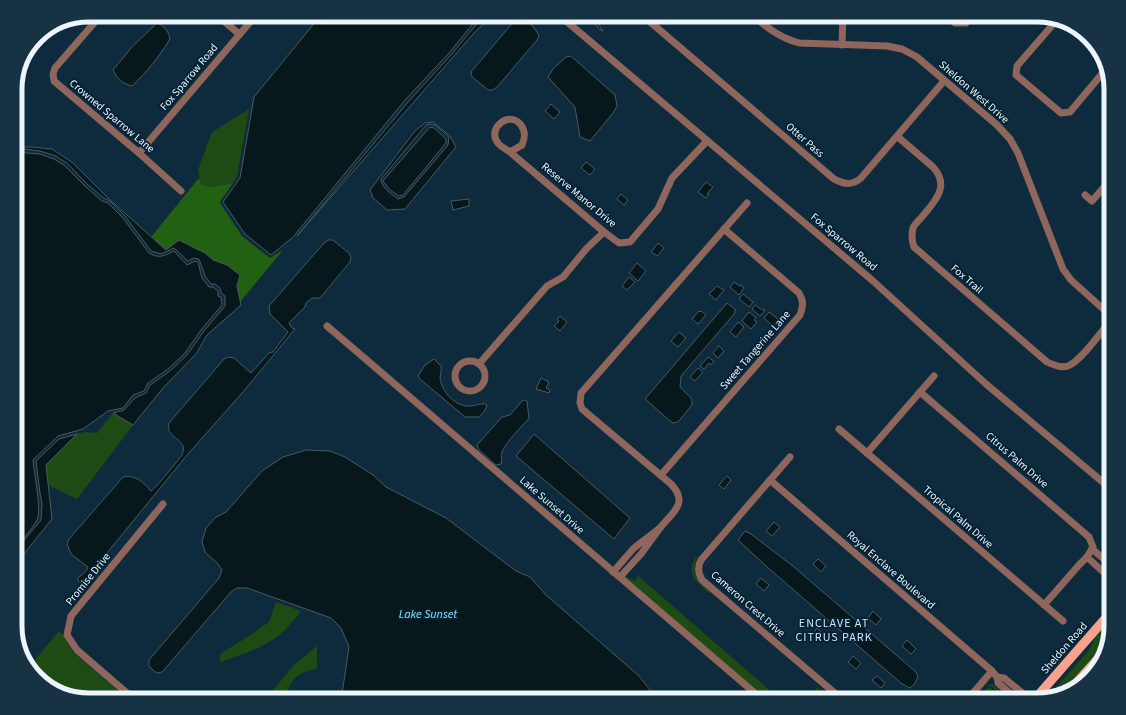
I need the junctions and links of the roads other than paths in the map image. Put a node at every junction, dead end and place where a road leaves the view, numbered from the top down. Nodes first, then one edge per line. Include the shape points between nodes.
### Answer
1 (95, 22) edge
2 (225, 22) edge
3 (250, 22) edge
4 (567, 22) edge
5 (650, 22) edge
6 (760, 22) edge
7 (843, 22) edge
8 (954, 22) edge
9 (968, 22) edge
10 (1053, 24) edge
11 (239, 34) junction
12 (842, 45) junction
13 (1102, 74) edge
14 (944, 81) junction
15 (898, 137) junction
16 (707, 141) junction
17 (510, 152) junction
18 (139, 153) junction
19 (1104, 187) edge
20 (182, 190) dead end
21 (1085, 195) dead end
22 (747, 203) dead end
23 (724, 228) junction
24 (604, 232) junction
25 (1104, 310) edge
26 (327, 326) dead end
27 (1104, 328) edge
28 (479, 364) junction
29 (934, 376) dead end
30 (920, 392) junction
31 (839, 429) dead end
32 (867, 453) junction
33 (790, 457) dead end
34 (661, 475) junction
35 (770, 480) junction
36 (1104, 483) edge
37 (163, 504) dead end
38 (660, 528) junction
39 (1092, 549) junction
40 (1087, 557) junction
41 (1104, 559) edge
42 (613, 572) junction
43 (1104, 573) edge
44 (620, 577) junction
45 (1044, 605) junction
46 (1104, 620) edge
47 (1063, 621) dead end
48 (995, 674) junction
49 (127, 693) edge
50 (755, 693) edge
51 (835, 693) edge
52 (975, 693) edge
53 (1010, 693) edge
54 (1022, 693) edge
55 (1040, 693) edge

1 - 18 street, Crowned Sparrow Lane via 55,68 54,81
2 - 11 street
3 - 11 street, Fox Sparrow Road
4 - 16 street, Fox Sparrow Road
5 - 15 street, Otter Pass via 834,179 842,183 856,182 861,178
6 - 12 street, Sheldon West Drive via 772,32 799,43
7 - 12 street
8 - 9 street
10 - 13 street via 1017,66 1016,75 1061,113 1070,112
11 - 18 street, Fox Sparrow Road
12 - 14 street, Sheldon West Drive via 902,49 917,57
14 - 15 street, Otter Pass
14 - 25 street, Sheldon West Drive via 998,125 1010,139 1018,153 1063,269 1071,280
15 - 27 street, Fox Trail via 933,167 941,181 938,197 913,228 911,239 914,247 1047,362 1055,366 1067,366 1075,362
16 - 24 street, Reserve Manor Drive via 672,178 658,209 630,242 619,243
16 - 36 street, Fox Sparrow Road via 873,281 986,384
17 - 17 street, Reserve Manor Drive via 496,141 494,134 497,126 510,118 519,122 525,130 522,145
17 - 24 street, Reserve Manor Drive
18 - 20 street, Crowned Sparrow Lane
19 - 21 street via 1092,201
22 - 23 street
23 - 34 street, Sweet Tangerine Lane via 799,292 804,305 800,315
23 - 34 street via 581,393 582,409
24 - 28 street via 562,277 547,286
26 - 42 street, Lake Sunset Drive
28 - 28 street via 470,361 458,367 455,371 455,380 460,389 470,392 480,388 485,373
29 - 30 street
30 - 32 street
30 - 39 street, Citrus Palm Drive via 1089,537 1093,542
31 - 32 street, Tropical Palm Drive
32 - 45 street, Tropical Palm Drive
33 - 35 street, Cameron Crest Drive
34 - 38 street via 677,490 680,498 679,505
35 - 48 street, Royal Enclave Boulevard
35 - 51 street, Cameron Crest Drive via 701,560 698,566 699,573 702,580
37 - 49 street, Promise Drive via 71,616 67,635 77,650
38 - 42 street via 634,548
38 - 44 street
39 - 40 street
39 - 41 street, Citrus Palm Drive
40 - 43 street
40 - 45 street
42 - 44 street, Lake Sunset Drive
44 - 50 street, Lake Sunset Drive
45 - 47 street, Tropical Palm Drive
46 - 55 main road, Sheldon Road
48 - 52 street
48 - 53 street, Royal Enclave Boulevard via 998,683
48 - 54 street, Royal Enclave Boulevard

